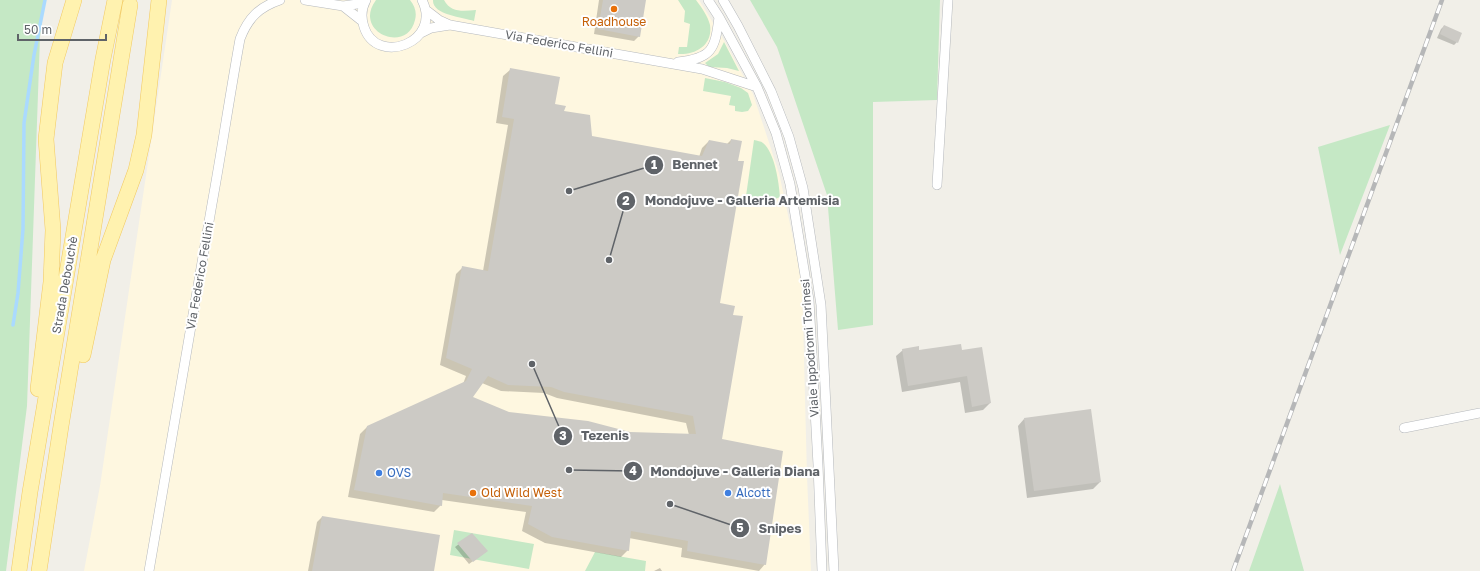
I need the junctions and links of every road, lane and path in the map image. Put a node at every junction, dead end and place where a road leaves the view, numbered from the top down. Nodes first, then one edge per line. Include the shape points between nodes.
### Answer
1 (74, 0) edge
2 (115, 0) edge
3 (159, 0) edge
4 (280, 0) edge
5 (305, 0) edge
6 (422, 0) edge
7 (708, 0) edge
8 (723, 0) edge
9 (948, 0) edge
10 (365, 2) edge
11 (130, 5) dead end
12 (343, 6) junction
13 (426, 10) junction
14 (719, 17) junction
15 (362, 21) junction
16 (450, 24) junction
17 (421, 33) junction
18 (668, 62) junction
19 (757, 87) junction
20 (937, 185) dead end
21 (1480, 413) edge
22 (61, 426) junction
23 (1404, 428) dead end
24 (30, 492) junction
25 (19, 571) edge
26 (39, 571) edge
27 (149, 571) edge
28 (822, 571) edge
29 (834, 571) edge

1 - 24 main road via 56,63 46,139 54,230 51,282 34,421
2 - 24 main road, Strada Debouchè
3 - 22 main road via 144,135 136,170 103,260 72,400
4 - 27 street, Via Federico Fellini via 268,4 252,16 245,25 240,39
5 - 12 street
6 - 13 street
7 - 14 street, Viale Ippodromi Torinesi
8 - 29 street, Viale Ippodromi Torinesi via 771,91 788,137 802,188 821,305
9 - 20 street
10 - 12 street
10 - 15 street
11 - 22 main road, Strada Debouchè
12 - 15 street
13 - 16 street, Via Federico Fellini
13 - 17 street via 425,26
14 - 18 street, Via Federico Fellini via 717,39 704,56 694,60
14 - 19 street, Viale Ippodromi Torinesi
15 - 17 street, Via Federico Fellini via 371,38 386,46 410,43
16 - 17 street, Via Federico Fellini
16 - 18 street, Via Federico Fellini
18 - 19 street, Via Federico Fellini via 711,71
19 - 28 street, Viale Ippodromi Torinesi via 776,132 790,184 809,300
21 - 23 street
22 - 26 main road, Strada Debouchè
24 - 25 main road, Strada Debouchè

